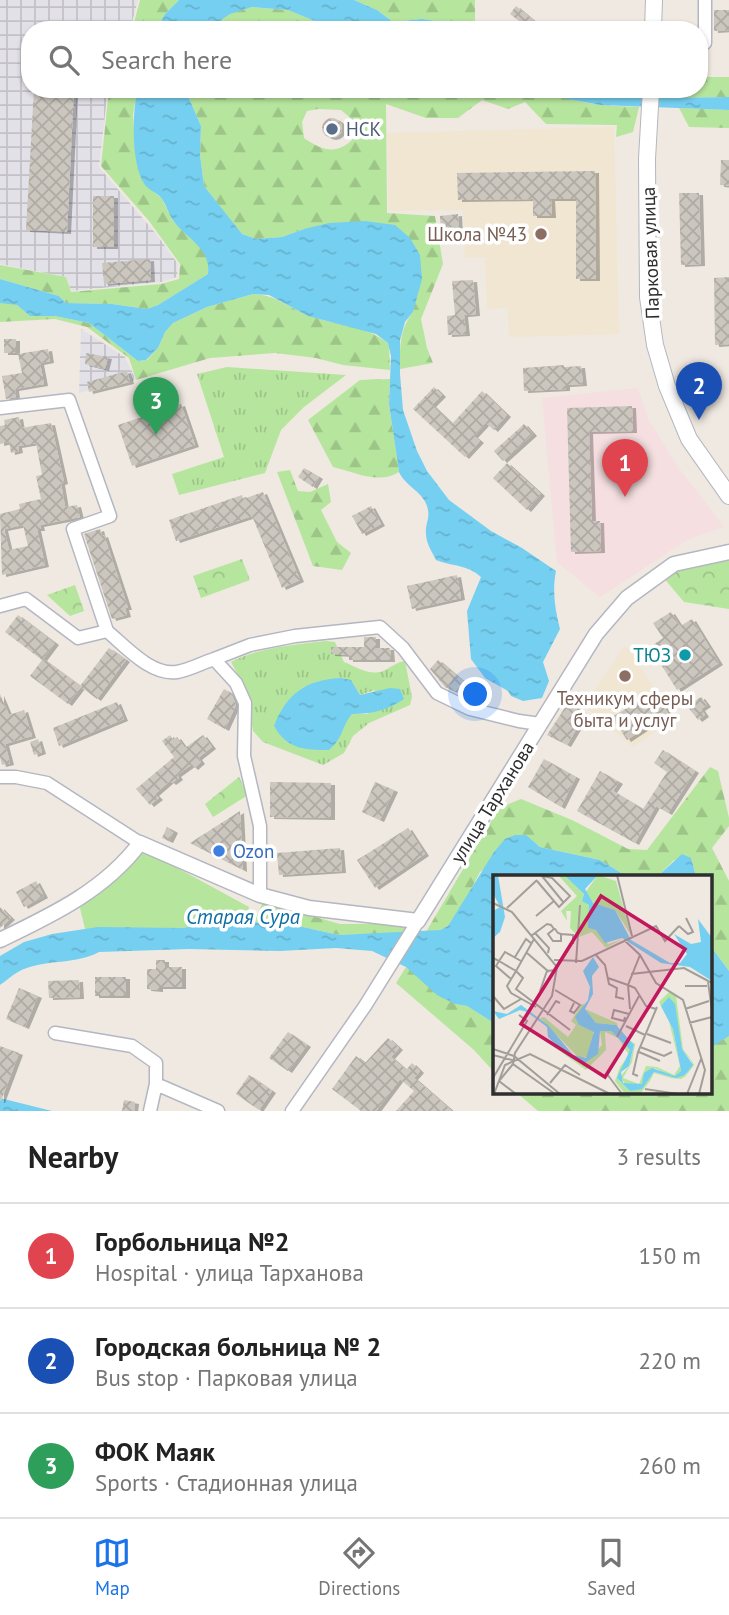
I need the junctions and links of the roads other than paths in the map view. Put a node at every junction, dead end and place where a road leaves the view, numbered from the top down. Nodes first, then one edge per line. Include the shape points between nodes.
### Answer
1 (654, 0) edge
2 (705, 0) edge
3 (653, 21) edge
4 (705, 21) edge
5 (651, 98) edge
6 (0, 408) edge
7 (729, 496) edge
8 (729, 552) edge
9 (0, 606) edge
10 (107, 631) junction
11 (214, 659) junction
12 (540, 724) junction
13 (0, 777) edge
14 (140, 843) junction
15 (260, 895) junction
16 (418, 921) junction
17 (0, 940) edge
18 (55, 1033) dead end
19 (156, 1084) junction
20 (150, 1111) edge
21 (218, 1111) edge
22 (292, 1111) edge

1 - 3 main road
2 - 4 street
5 - 7 main road, Парковая улица via 648,297 655,345 689,439
6 - 10 street via 68,400 110,516 73,529
8 - 12 street, улица Тарханова via 674,564 627,598 596,634
9 - 10 street via 26,599 78,638
10 - 11 street via 160,671 176,672
11 - 12 street via 250,645 295,636 380,626 403,648 436,693 470,709
11 - 15 street via 236,683 245,703 244,756 260,826
12 - 16 street, улица Тарханова
13 - 14 street via 47,783
14 - 15 street
14 - 17 street via 128,859 76,902
15 - 16 street via 310,908
16 - 22 street, улица Тарханова
18 - 19 street via 132,1046 156,1063
19 - 20 street
19 - 21 street

